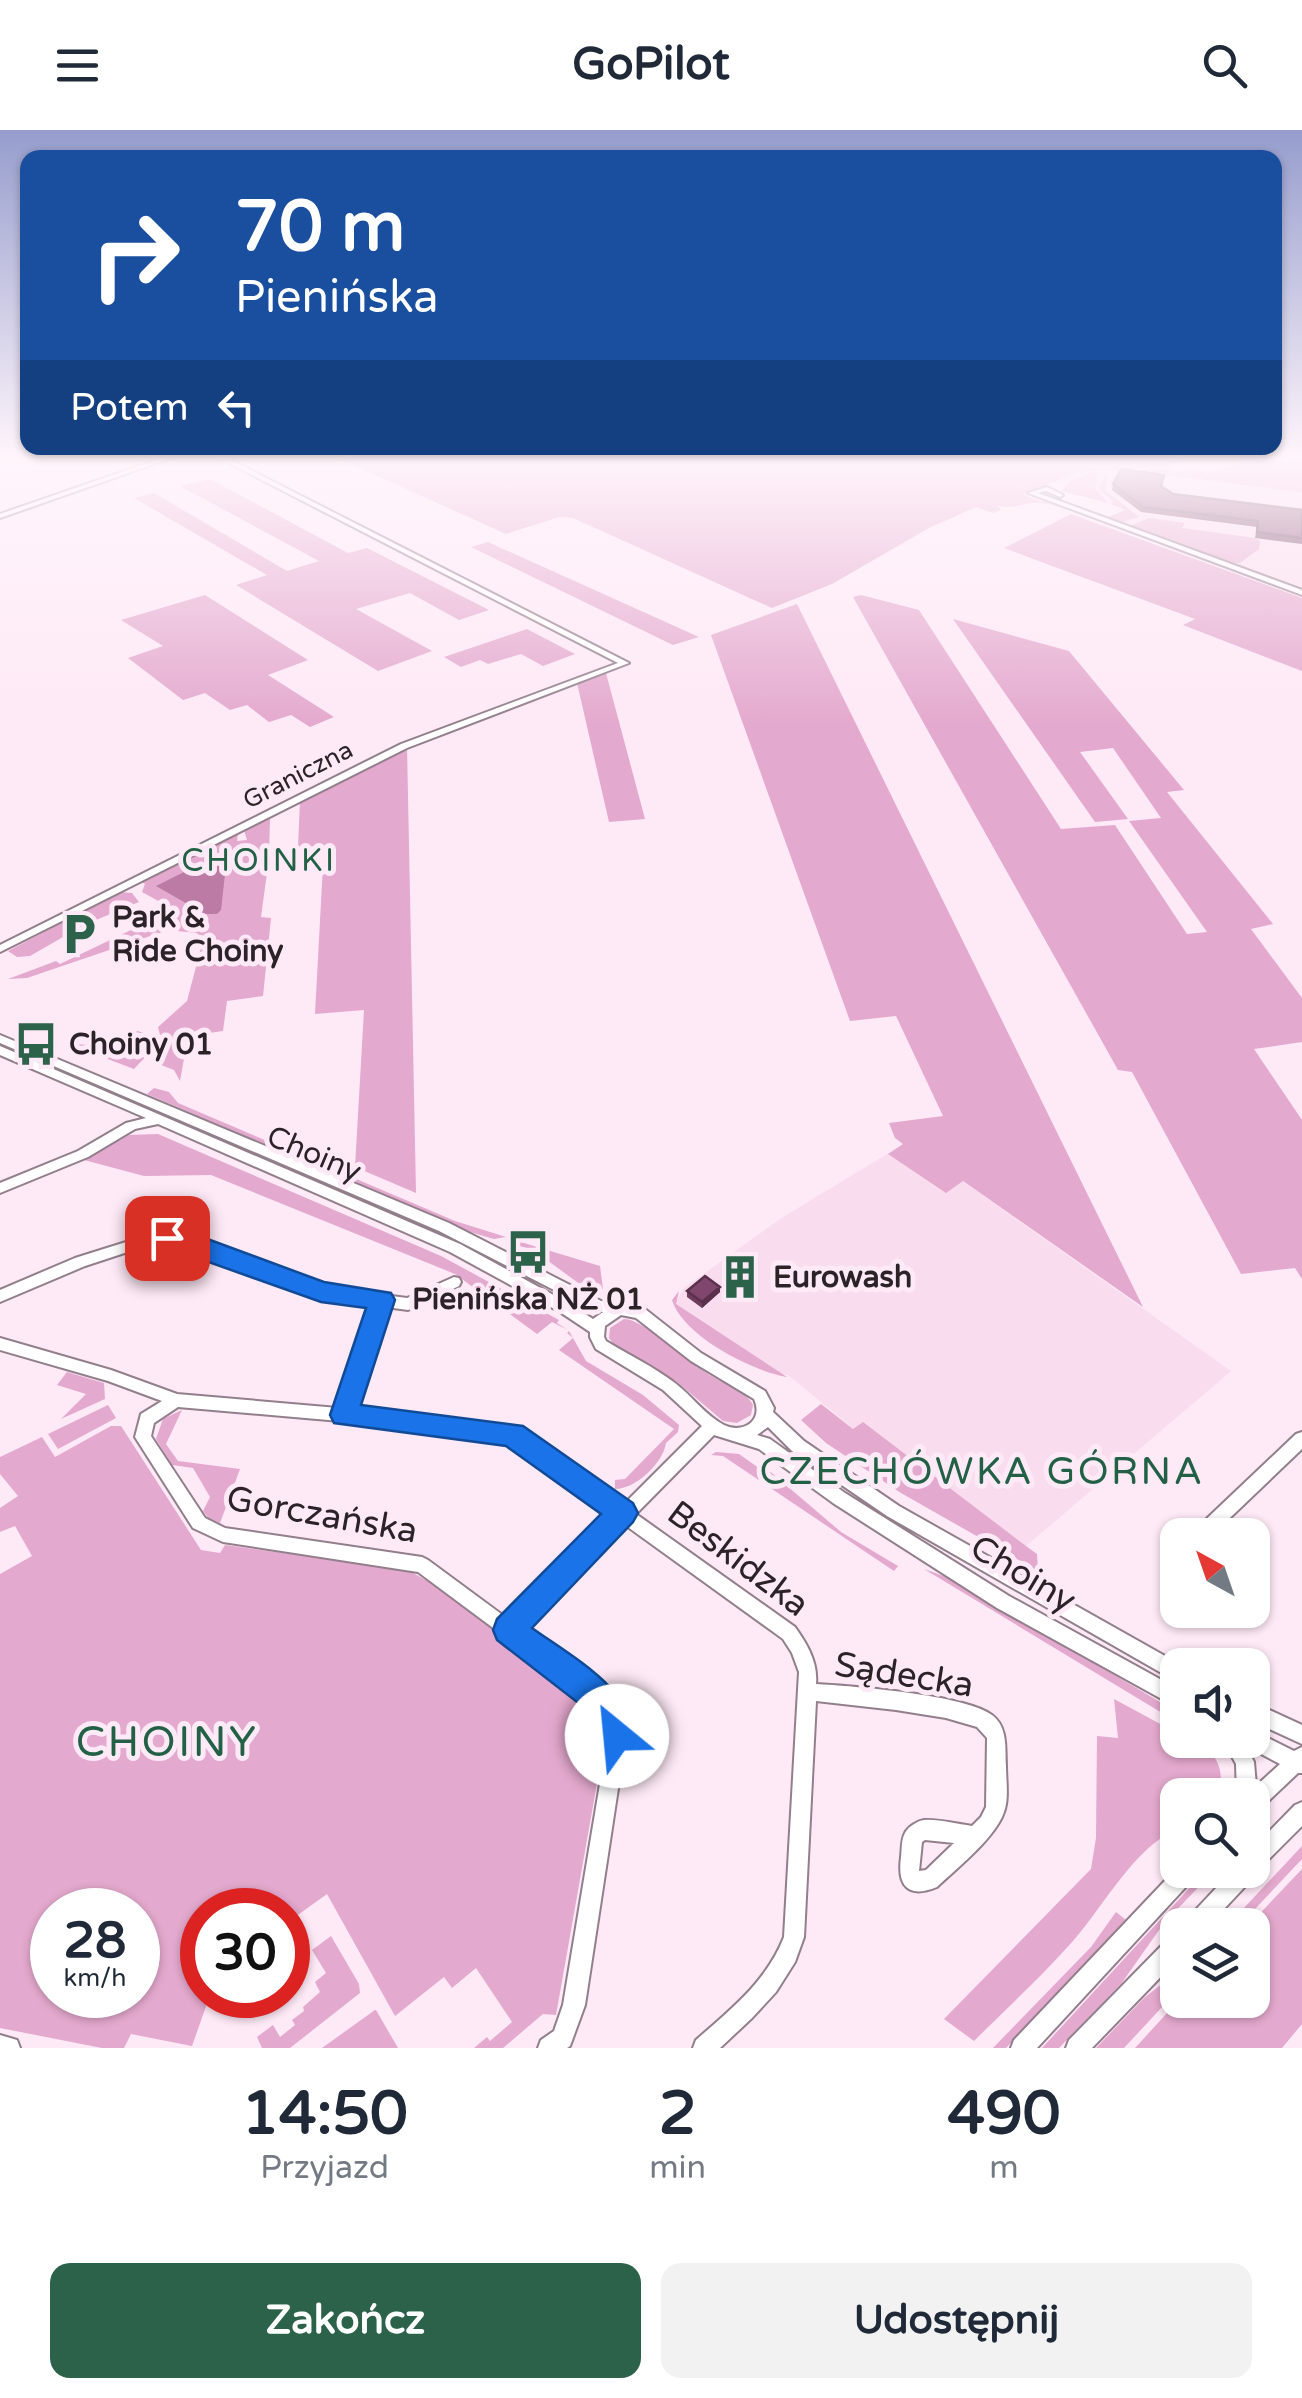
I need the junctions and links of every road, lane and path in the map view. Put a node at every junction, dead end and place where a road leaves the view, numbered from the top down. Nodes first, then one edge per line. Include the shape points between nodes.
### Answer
1 (398, 548) edge
2 (1178, 548) edge
3 (1302, 593) edge
4 (0, 949) edge
5 (0, 1040) edge
6 (0, 1050) edge
7 (131, 1100) junction
8 (158, 1119) junction
9 (132, 1126) junction
10 (0, 1188) edge
11 (454, 1282) dead end
12 (0, 1296) edge
13 (382, 1300) junction
14 (620, 1310) junction
15 (596, 1329) junction
16 (0, 1344) edge
17 (176, 1400) junction
18 (765, 1414) junction
19 (344, 1415) junction
20 (713, 1426) junction
21 (739, 1435) junction
22 (1302, 1440) edge
23 (623, 1513) junction
24 (1218, 1518) edge
25 (509, 1630) junction
26 (1160, 1662) edge
27 (1160, 1689) edge
28 (806, 1692) junction
29 (1270, 1720) edge
30 (1302, 1735) edge
31 (1270, 1748) edge
32 (1300, 1761) edge
33 (1270, 1787) edge
34 (1302, 1812) edge
35 (976, 1836) dead end
36 (1270, 1845) edge
37 (1171, 1888) edge
38 (1230, 1888) edge
39 (1211, 1908) edge
40 (1160, 1962) edge
41 (560, 2045) edge
42 (0, 2046) edge
43 (8, 2048) edge
44 (704, 2048) edge
45 (1022, 2048) edge
46 (1078, 2048) edge

1 - 4 street, Graniczna via 626,663 404,746
2 - 3 street
5 - 7 street via 105,1082
6 - 7 street, Choiny
7 - 8 street, Choiny
7 - 9 street
7 - 14 street, Choiny via 463,1236 598,1306
8 - 9 street
8 - 15 street, Choiny via 471,1256
9 - 10 street
11 - 13 street via 408,1304
12 - 13 street via 158,1237 321,1292
13 - 19 street
14 - 15 street via 604,1316
14 - 18 street, Choiny via 640,1312 696,1357 753,1389
15 - 20 street, Choiny via 603,1348 668,1386
16 - 17 street, Beskidzka
17 - 19 street, Beskidzka
17 - 25 street, Gorczańska via 148,1419 143,1437 199,1523 223,1535 422,1565
18 - 21 street via 758,1427
18 - 26 street, Choiny via 798,1446 893,1511
19 - 23 street, Beskidzka via 512,1435
20 - 21 street, Choiny
20 - 23 street
21 - 27 street, Choiny via 764,1444 1003,1602
22 - 24 street
23 - 25 street
23 - 28 street, Beskidzka via 789,1633 806,1664
25 - 41 street, Gorczańska via 589,1689 616,1722 574,2005
28 - 35 street, Sądecka via 952,1712 991,1725 996,1810
28 - 44 street, Beskidzka via 794,1937 774,1980
29 - 30 street
31 - 32 street
32 - 33 street
34 - 36 street
37 - 45 street
38 - 39 street
40 - 46 street
42 - 43 street

